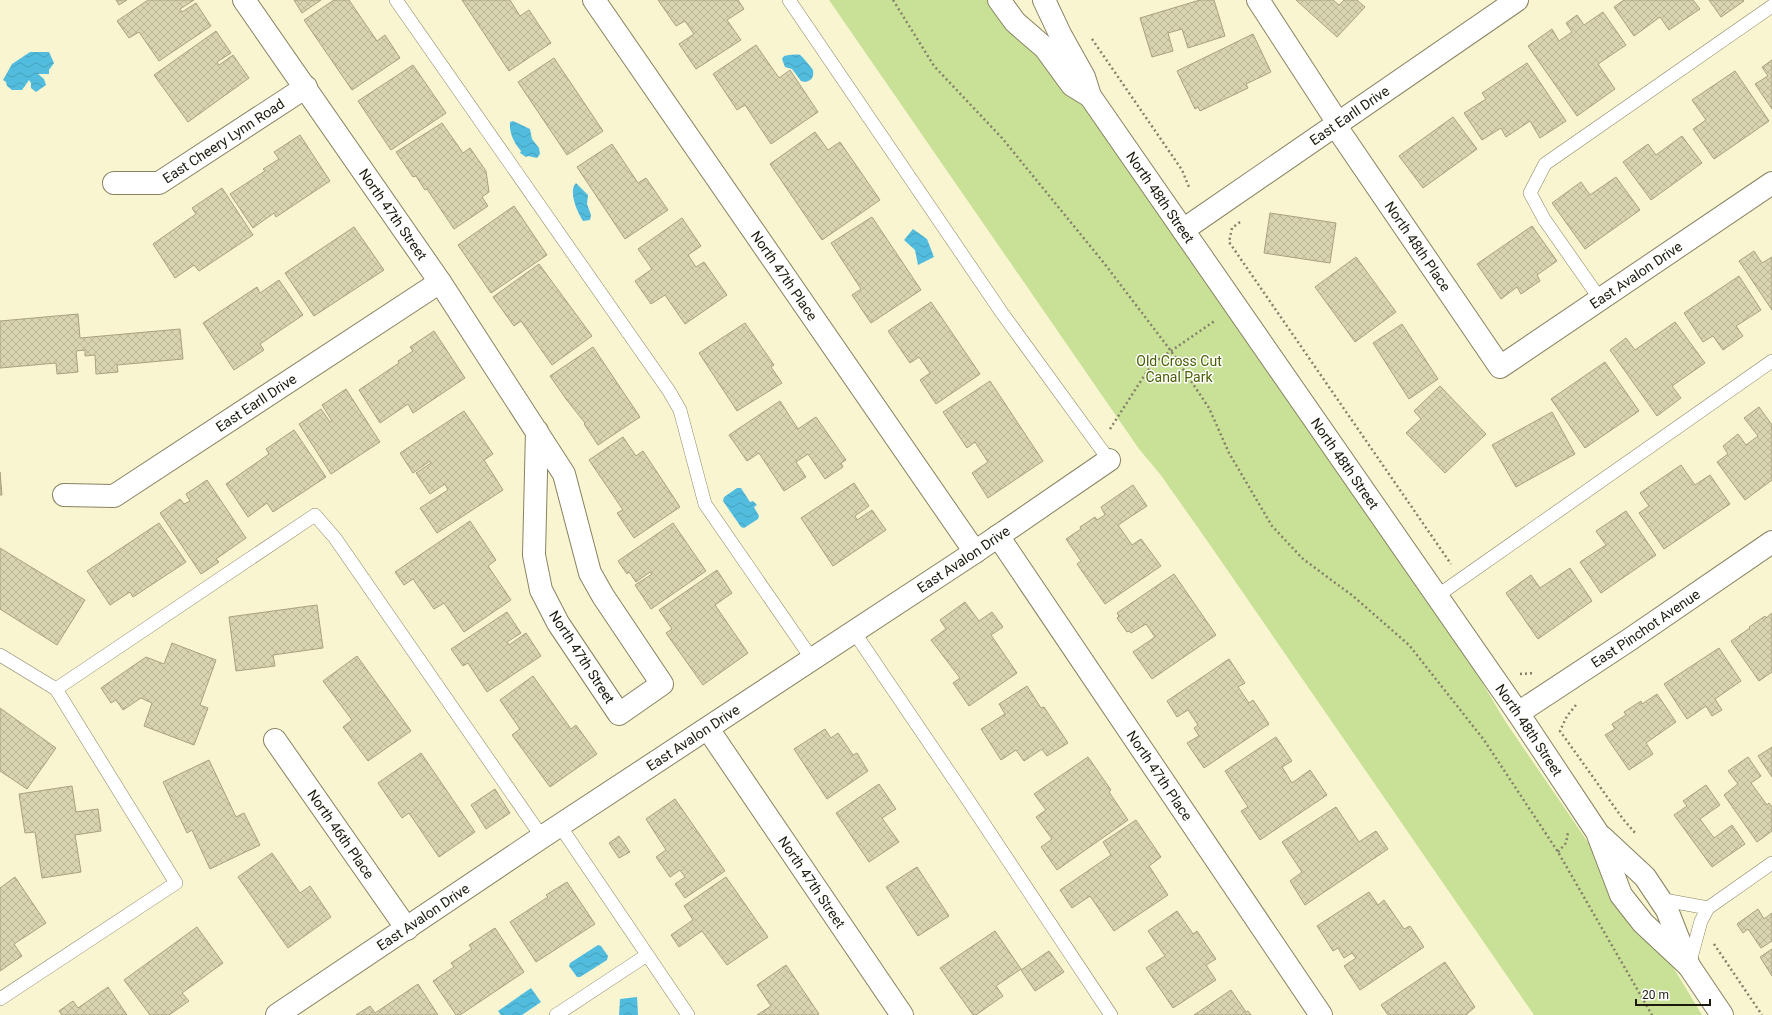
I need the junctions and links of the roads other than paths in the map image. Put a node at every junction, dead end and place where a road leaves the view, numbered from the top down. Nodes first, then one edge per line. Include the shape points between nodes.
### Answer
1 (244, 0) edge
2 (396, 0) edge
3 (594, 0) edge
4 (789, 0) edge
5 (999, 0) edge
6 (1044, 0) edge
7 (1258, 0) edge
8 (1517, 0) edge
9 (1772, 6) edge
10 (306, 87) junction
11 (1090, 96) junction
12 (1337, 124) junction
13 (114, 183) dead end
14 (1772, 183) edge
15 (1183, 230) junction
16 (440, 282) junction
17 (1600, 299) junction
18 (1772, 361) edge
19 (1500, 367) joint
20 (537, 431) junction
21 (1104, 453) joint
22 (64, 495) dead end
23 (998, 536) junction
24 (1772, 542) edge
25 (975, 552) junction
26 (1437, 596) junction
27 (854, 632) junction
28 (0, 655) edge
29 (812, 659) junction
30 (56, 689) junction
31 (1518, 713) junction
32 (708, 729) junction
33 (275, 740) dead end
34 (551, 831) junction
35 (1597, 832) junction
36 (1772, 864) edge
37 (1660, 899) junction
38 (1708, 908) junction
39 (407, 929) junction
40 (647, 955) junction
41 (1689, 966) junction
42 (0, 999) edge
43 (277, 1015) edge
44 (556, 1015) edge
45 (688, 1015) edge
46 (902, 1015) edge
47 (1111, 1015) edge
48 (1322, 1015) edge
49 (1722, 1015) edge

1 - 10 street, North 47th Street
2 - 29 lane via 669,391 680,410 705,504
3 - 25 street, North 47th Place
4 - 21 lane via 1002,313
5 - 11 street, North 48th Street via 1015,22 1044,48 1072,85
6 - 11 street, North 48th Street via 1084,77
7 - 12 street, North 48th Place
8 - 12 street, East Earll Drive
9 - 17 lane via 1545,164 1530,194 1544,219
10 - 13 street, East Cheery Lynn Road via 159,183
10 - 16 street, North 47th Street
11 - 15 street, North 48th Street
12 - 15 street, East Earll Drive
12 - 19 street, North 48th Place
14 - 17 street, East Avalon Drive
15 - 26 street, North 48th Street
16 - 20 street, North 47th Street
16 - 22 street, East Earll Drive via 114,496
17 - 19 street, East Avalon Drive
18 - 26 lane
20 - 20 street, North 47th Street via 534,555 541,590 558,623 618,714 662,684 590,573 564,474
21 - 23 street, East Avalon Drive
23 - 25 street, East Avalon Drive
23 - 48 street, North 47th Place
24 - 31 street, East Pinchot Avenue
25 - 27 street, East Avalon Drive
26 - 31 street, North 48th Street
27 - 29 street, East Avalon Drive
27 - 47 lane
28 - 30 lane
29 - 32 street, East Avalon Drive
30 - 34 lane via 315,515 335,538
30 - 42 lane via 176,883
31 - 35 street, North 48th Street
32 - 34 street, East Avalon Drive
32 - 46 street, North 47th Street
33 - 39 street, North 46th Place
34 - 39 street, East Avalon Drive
34 - 40 lane
35 - 37 street, North 48th Street via 1646,877
35 - 41 street, North 48th Street via 1621,895 1643,923
36 - 38 lane
37 - 38 lane
37 - 41 street, North 48th Street via 1667,910
38 - 41 lane via 1700,921
39 - 43 street, East Avalon Drive
40 - 44 lane
40 - 45 lane
41 - 49 street, North 48th Street

